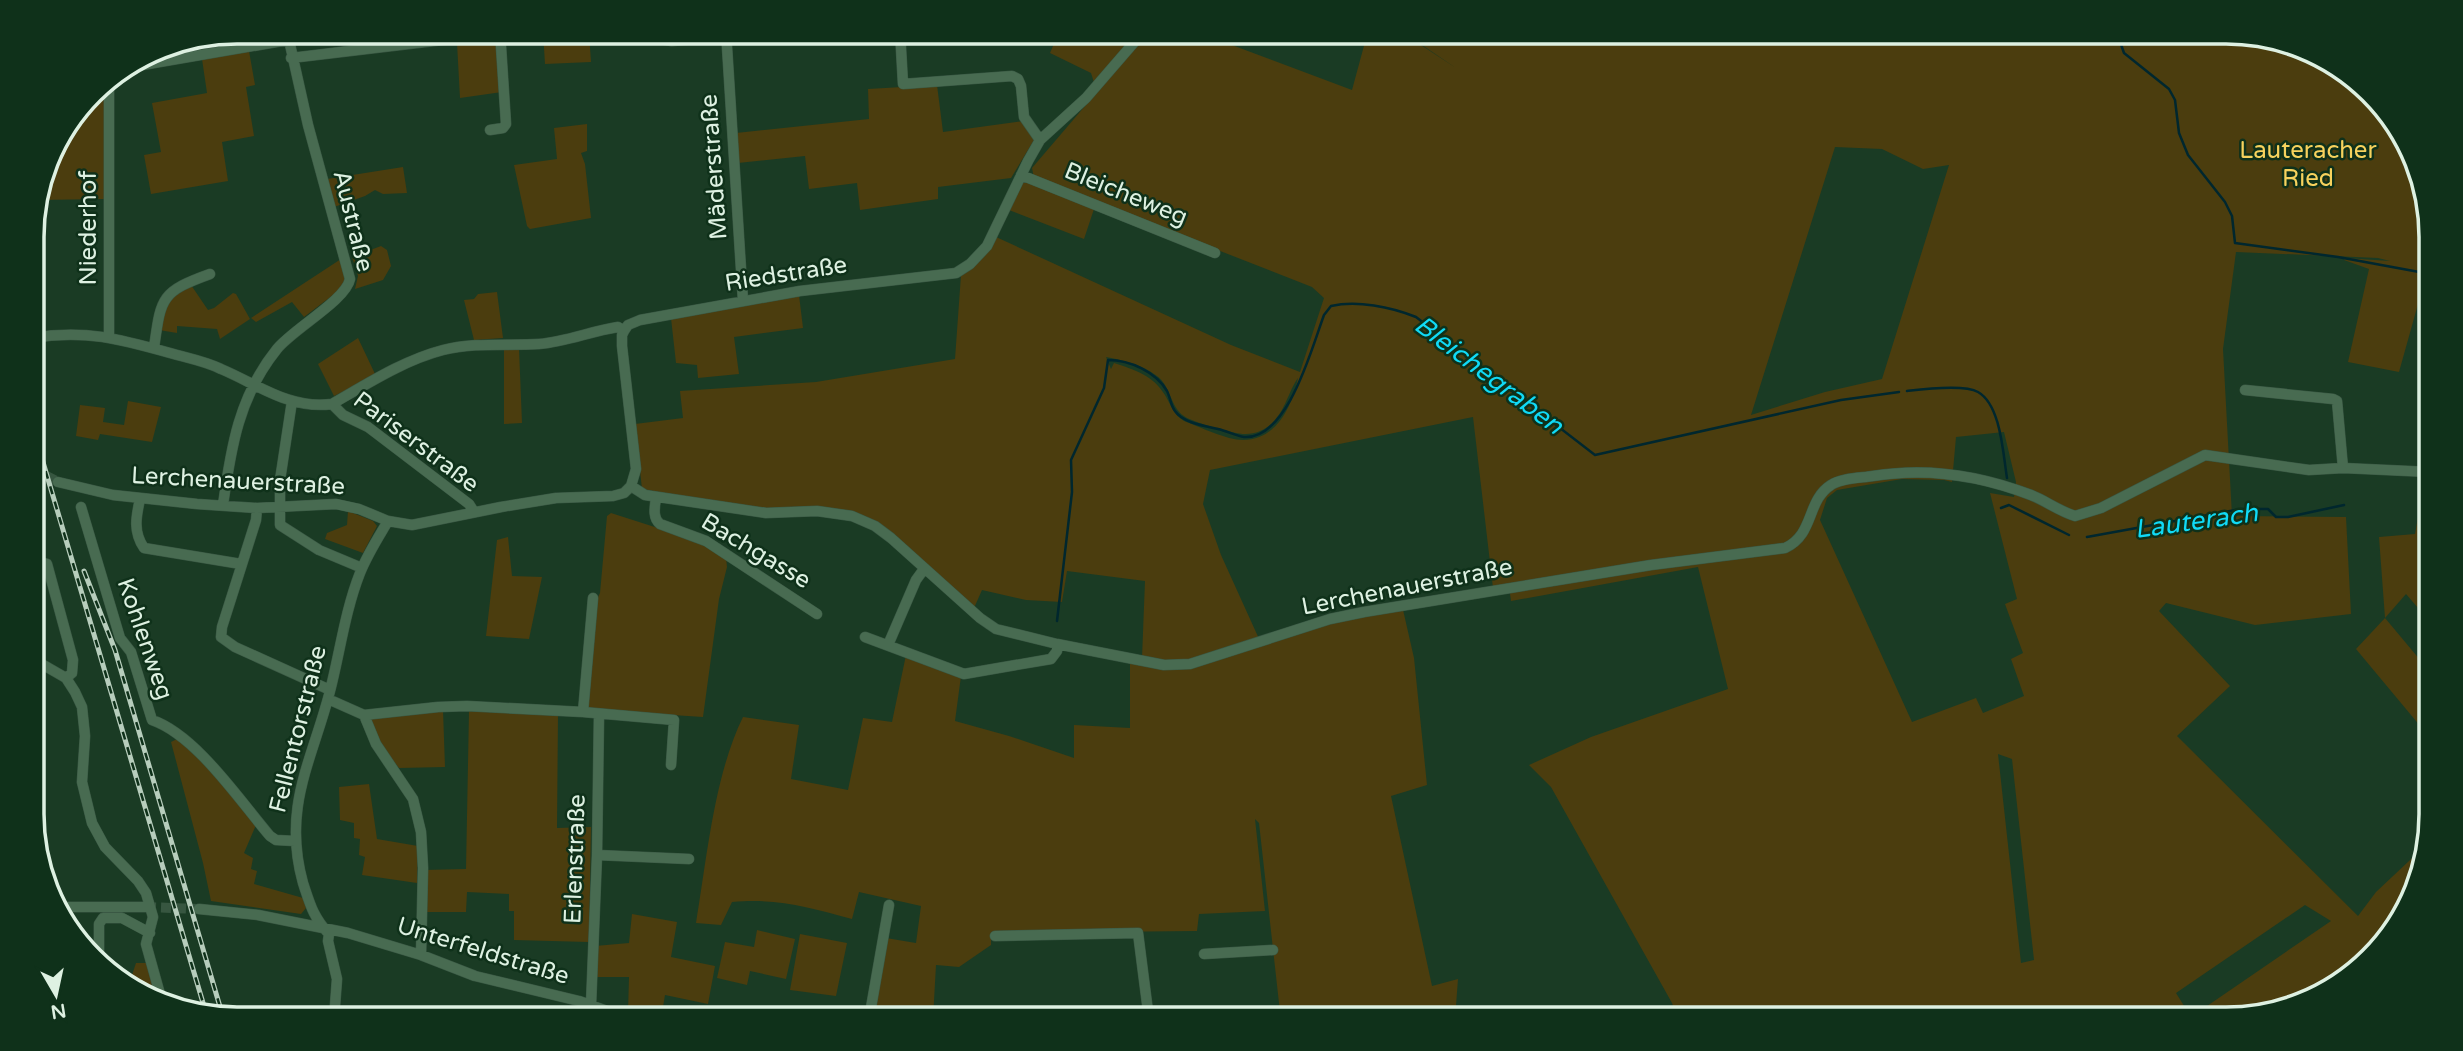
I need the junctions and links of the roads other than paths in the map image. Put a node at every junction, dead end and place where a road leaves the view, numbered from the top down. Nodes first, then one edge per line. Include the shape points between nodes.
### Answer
1 (246, 44) edge
2 (289, 44) edge
3 (404, 44) edge
4 (501, 44) edge
5 (727, 44) edge
6 (901, 44) edge
7 (1133, 44) edge
8 (292, 58) junction
9 (156, 62) edge
10 (108, 93) edge
11 (490, 130) dead end
12 (1040, 140) junction
13 (1021, 175) junction
14 (1215, 253) dead end
15 (209, 274) dead end
16 (743, 301) junction
17 (624, 331) junction
18 (44, 336) edge
19 (109, 337) junction
20 (153, 348) junction
21 (254, 386) junction
22 (2245, 390) dead end
23 (292, 401) junction
24 (332, 404) junction
25 (2343, 468) junction
26 (2419, 471) edge
27 (58, 482) tunnel mouth
28 (631, 486) junction
29 (656, 497) junction
30 (140, 499) junction
31 (223, 505) junction
32 (279, 506) junction
33 (81, 507) dead end
34 (257, 508) junction
35 (474, 512) junction
36 (388, 521) junction
37 (44, 563) edge
38 (241, 564) junction
39 (362, 568) junction
40 (924, 569) junction
41 (593, 598) dead end
42 (817, 614) dead end
43 (865, 637) dead end
44 (1058, 644) junction
45 (888, 645) junction
46 (44, 665) edge
47 (66, 678) junction
48 (329, 695) junction
49 (583, 712) junction
50 (599, 714) junction
51 (364, 715) junction
52 (671, 765) dead end
53 (295, 841) junction
54 (597, 855) junction
55 (689, 859) dead end
56 (889, 905) dead end
57 (68, 907) edge
58 (146, 907) tunnel mouth
59 (199, 909) tunnel mouth
60 (323, 928) junction
61 (149, 933) junction
62 (995, 936) dead end
63 (99, 950) edge
64 (1273, 950) dead end
65 (1204, 954) dead end
66 (421, 955) junction
67 (159, 991) edge
68 (591, 1005) junction
69 (335, 1007) edge
70 (596, 1007) edge
71 (871, 1007) edge
72 (1147, 1007) edge

1 - 9 street
2 - 8 street, Austraße
3 - 8 street
4 - 11 street via 506,124
5 - 16 street, Mäderstraße
6 - 12 street via 903,84 1018,79 1022,112
7 - 12 street, Riedstraße via 1086,98
8 - 21 street, Austraße via 350,279 344,293 277,348
10 - 19 street, Niederhof
12 - 13 street, Riedstraße
13 - 14 street, Bleicheweg
13 - 16 street, Riedstraße via 987,246 956,273
15 - 20 street via 173,290 165,299
16 - 17 street, Riedstraße via 640,320
17 - 24 street, Riedstraße via 618,327 560,341 473,344 441,350
17 - 28 street via 636,469
18 - 19 street, Pariserstraße via 71,333
19 - 20 street, Pariserstraße
20 - 21 street, Pariserstraße via 220,368
21 - 23 street, Pariserstraße
21 - 31 street, Austraße via 240,413 230,450
22 - 25 street via 2337,401
23 - 24 street, Pariserstraße
23 - 32 street
24 - 35 street, Pariserstraße via 459,496
25 - 26 street, Lerchenauerstraße
25 - 44 street, Lerchenauerstraße via 2309,470 2205,456 2101,508 2075,516 2033,495 1972,478 1899,471 1833,484 1815,503 1802,536 1777,550 1364,612 1190,664 1164,665
27 - 30 street, Lerchenauerstraße
28 - 29 street, Lerchenauerstraße
28 - 35 street, Lerchenauerstraße via 613,496 556,498
29 - 40 street, Lerchenauerstraße via 766,513 817,511 852,516 875,526
29 - 42 street, Bachgasse via 660,524 706,541
30 - 31 street, Lerchenauerstraße
30 - 38 street via 135,520 144,548
31 - 34 street, Lerchenauerstraße
32 - 34 street, Lerchenauerstraße
32 - 36 street, Lerchenauerstraße via 336,505
32 - 39 street via 280,525 306,543
33 - 53 street, Kohlenweg via 120,638 131,652 152,720 163,724 214,768 270,836
34 - 38 street
35 - 36 street, Lerchenauerstraße via 420,525
36 - 39 street, Fellentorstraße
37 - 47 street via 73,660 72,673
38 - 48 street via 221,637
39 - 48 street, Fellentorstraße
40 - 44 street, Lerchenauerstraße via 996,629
40 - 45 street
41 - 49 street
43 - 45 street
44 - 45 street via 1051,659 964,674
46 - 47 street
47 - 61 street via 82,707 82,782 94,830 146,894 153,917
48 - 51 street
48 - 53 street, Fellentorstraße via 299,792
49 - 50 street
49 - 51 street via 445,706
50 - 52 street via 674,720
50 - 54 street, Erlenstraße
51 - 66 street via 376,744 414,799 423,868
53 - 60 street, Fellentorstraße via 315,919
54 - 55 street
54 - 68 street, Erlenstraße
56 - 71 street
57 - 58 street
59 - 60 street, Unterfeldstraße
60 - 66 street, Unterfeldstraße
60 - 69 street, Fellentorstraße via 329,934 337,979
61 - 63 street via 122,918 103,918
61 - 67 street via 146,944
62 - 72 street via 1138,933
64 - 65 street
66 - 68 street, Unterfeldstraße via 475,976
68 - 70 street, Unterfeldstraße

